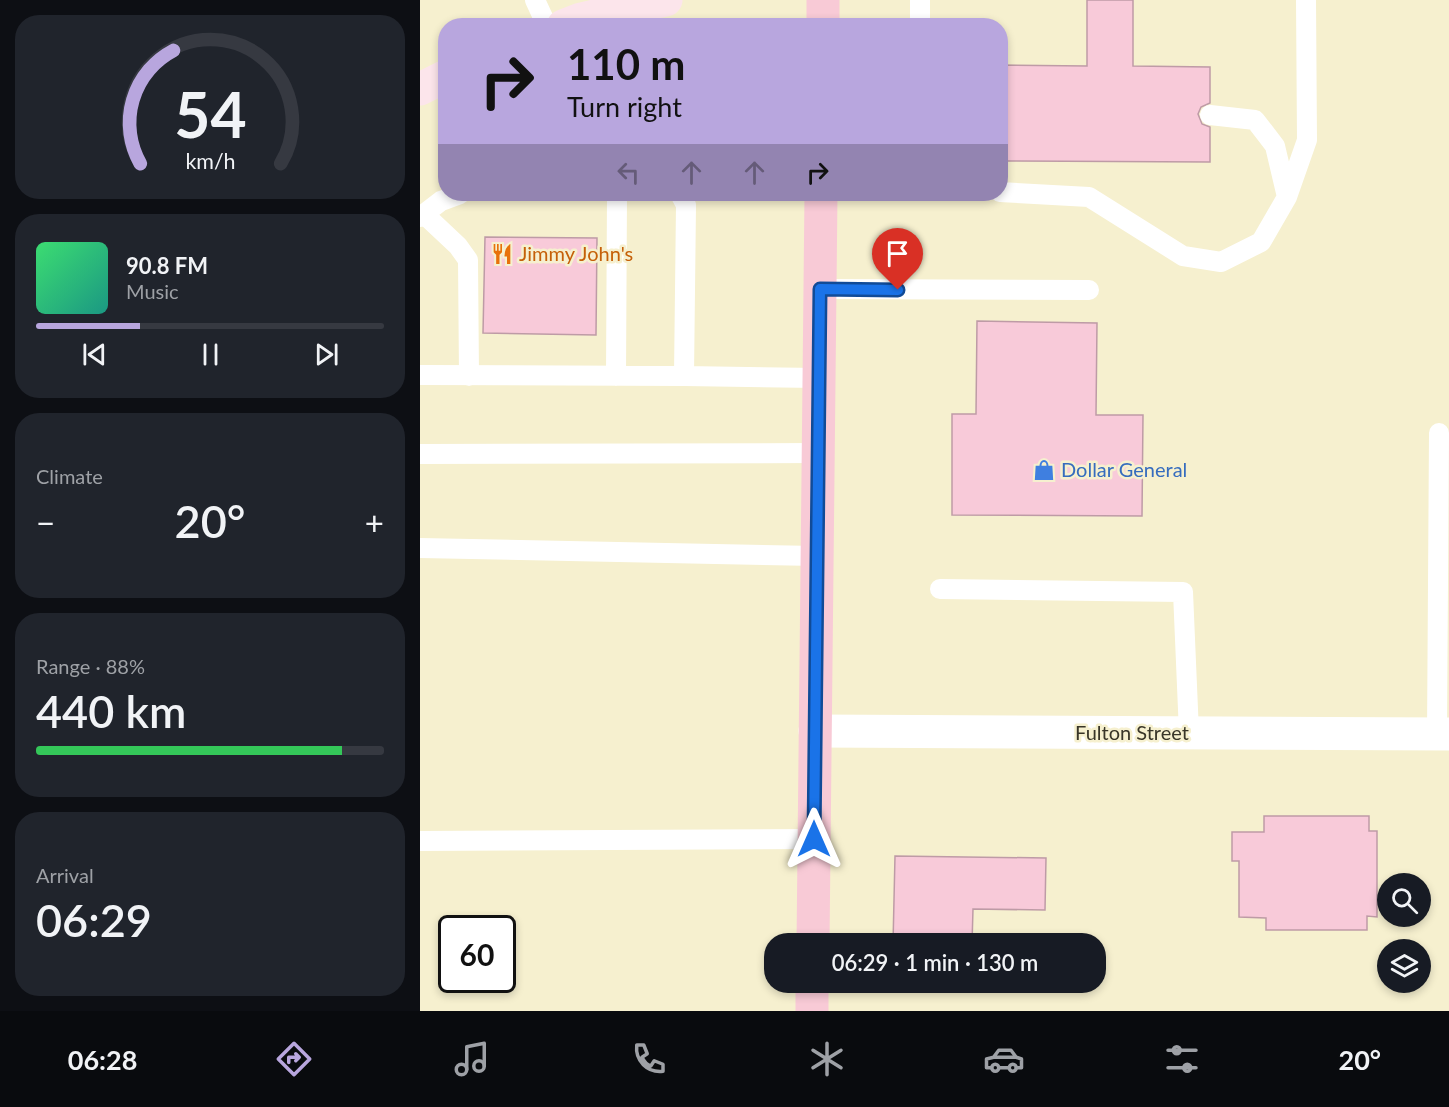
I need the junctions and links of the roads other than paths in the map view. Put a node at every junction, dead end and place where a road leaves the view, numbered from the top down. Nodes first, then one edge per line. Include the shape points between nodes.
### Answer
1 (535, 0) edge
2 (666, 0) edge
3 (823, 0) edge
4 (920, 0) edge
5 (1306, 0) edge
6 (543, 18) edge
7 (585, 18) edge
8 (823, 18) edge
9 (920, 18) edge
10 (438, 80) edge
11 (420, 89) edge
12 (1210, 115) dead end
13 (1008, 192) edge
14 (1287, 197) junction
15 (441, 201) edge
16 (617, 201) edge
17 (684, 201) edge
18 (821, 201) edge
19 (422, 215) edge
20 (820, 289) junction
21 (1089, 290) dead end
22 (420, 375) edge
23 (469, 376) junction
24 (616, 376) junction
25 (684, 376) junction
26 (819, 378) junction
27 (1439, 433) dead end
28 (818, 453) junction
29 (420, 454) edge
30 (420, 548) edge
31 (817, 556) junction
32 (940, 590) dead end
33 (814, 731) junction
34 (1189, 734) junction
35 (1443, 734) edge
36 (814, 839) junction
37 (420, 841) edge
38 (813, 933) edge
39 (812, 993) edge
40 (812, 1011) edge

1 - 6 lane
2 - 7 main road
3 - 8 main road
4 - 9 lane
5 - 14 lane via 1307,140
10 - 11 main road
12 - 14 lane via 1255,120 1275,146
13 - 14 lane via 1089,197 1184,256 1221,262 1261,242
15 - 19 lane
16 - 24 lane
17 - 25 lane
18 - 20 main road
19 - 23 lane via 458,246 468,260
20 - 21 lane
20 - 26 main road
22 - 23 lane
23 - 24 lane
24 - 25 lane
25 - 26 lane
26 - 28 main road
27 - 35 lane
28 - 29 lane
28 - 31 main road
30 - 31 lane
31 - 33 main road
32 - 34 lane via 1183,592
33 - 34 street, Fulton Street
33 - 36 main road
34 - 35 street, Fulton Street
36 - 37 lane
36 - 38 main road
39 - 40 main road

